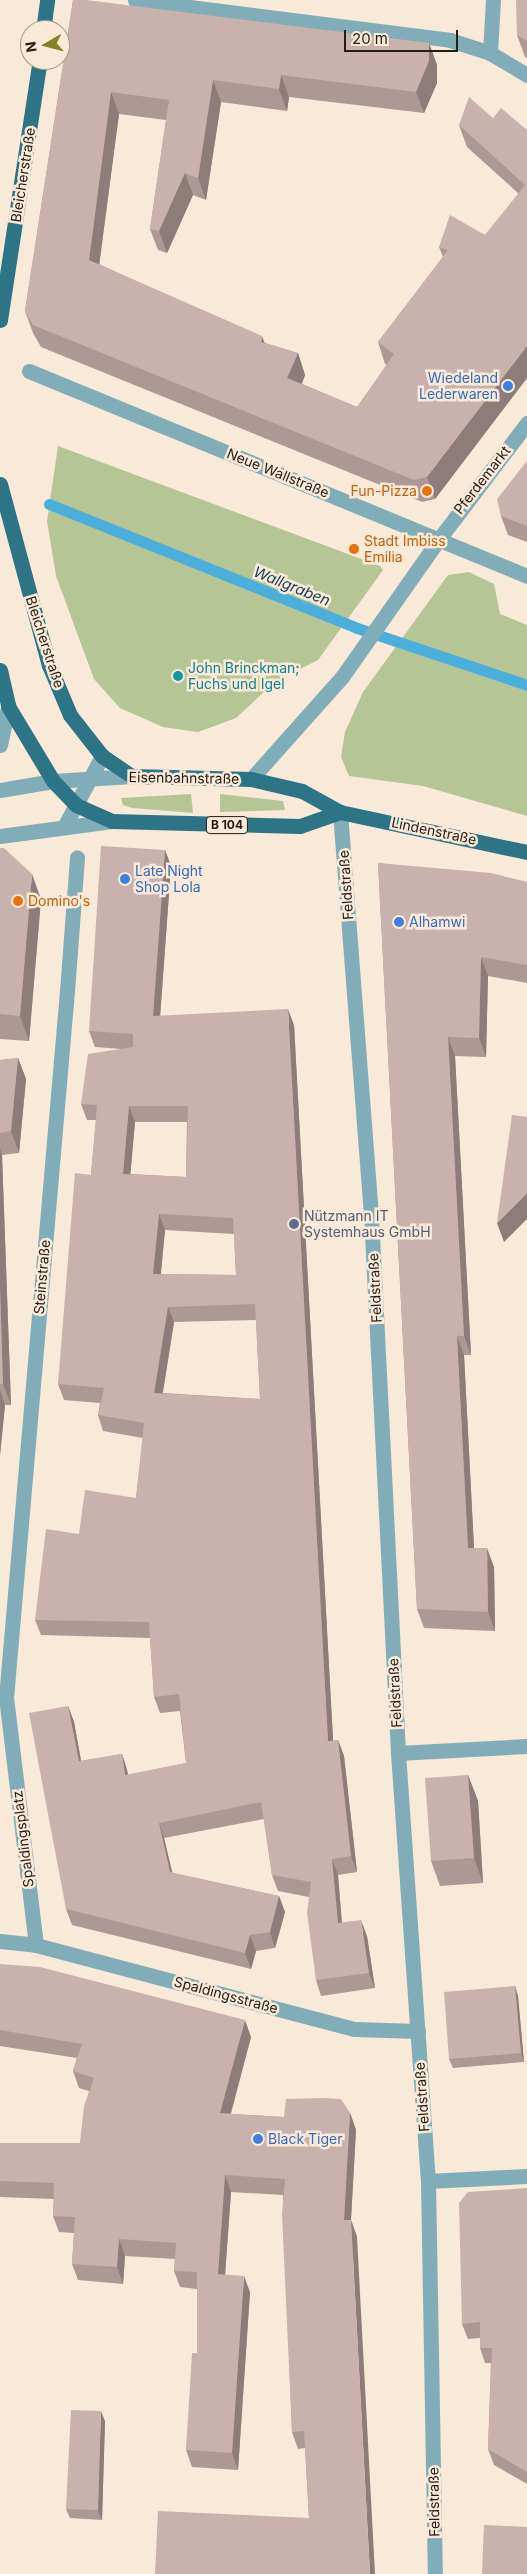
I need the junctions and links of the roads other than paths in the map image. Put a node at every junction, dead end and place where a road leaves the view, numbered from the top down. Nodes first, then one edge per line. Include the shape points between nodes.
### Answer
1 (47, 0) edge
2 (135, 0) edge
3 (492, 0) edge
4 (44, 20) edge
5 (490, 53) junction
6 (38, 70) edge
7 (527, 75) edge
8 (0, 320) edge
9 (29, 371) dead end
10 (527, 423) edge
11 (0, 484) edge
12 (439, 539) junction
13 (527, 576) edge
14 (0, 670) edge
15 (8, 706) junction
16 (0, 746) edge
17 (102, 756) junction
18 (132, 776) junction
19 (90, 778) junction
20 (251, 779) junction
21 (53, 781) junction
22 (0, 790) edge
23 (76, 805) junction
24 (340, 812) junction
25 (112, 821) junction
26 (64, 827) junction
27 (0, 836) edge
28 (527, 852) edge
29 (77, 857) dead end
30 (3, 1698) edge
31 (527, 1746) edge
32 (398, 1754) junction
33 (0, 1941) edge
34 (36, 1945) junction
35 (418, 2031) junction
36 (527, 2176) edge
37 (428, 2181) junction
38 (435, 2574) edge

1 - 4 main road
2 - 5 street via 450,40
3 - 5 street
5 - 7 street
6 - 8 main road, Bleicherstraße
9 - 12 street, Neue Wallstraße
10 - 12 street, Pferdemarkt
11 - 17 main road, Bleicherstraße via 49,665 70,715
12 - 13 street, Neue Wallstraße
12 - 20 street via 342,677
14 - 15 main road, B 104
15 - 16 street
15 - 21 main road, B 104
17 - 18 main road, Bleicherstraße
17 - 19 street
18 - 19 street, Eisenbahnstraße
18 - 20 main road, Eisenbahnstraße
19 - 21 street, Eisenbahnstraße
19 - 23 street
20 - 24 main road, Eisenbahnstraße via 302,792
21 - 22 street, Eisenbahnstraße
21 - 23 main road, B 104
23 - 25 main road, B 104
23 - 26 street
24 - 25 main road, B 104 via 300,826
24 - 28 main road, Lindenstraße
24 - 32 street, Feldstraße via 371,1214
25 - 26 street
26 - 27 street
29 - 30 street, Steinstraße
30 - 34 street, Spaldingsplatz
31 - 32 street
32 - 35 street, Feldstraße
33 - 34 street
34 - 35 street, Spaldingsstraße via 354,2030
35 - 37 street, Feldstraße
36 - 37 street
37 - 38 street, Feldstraße

